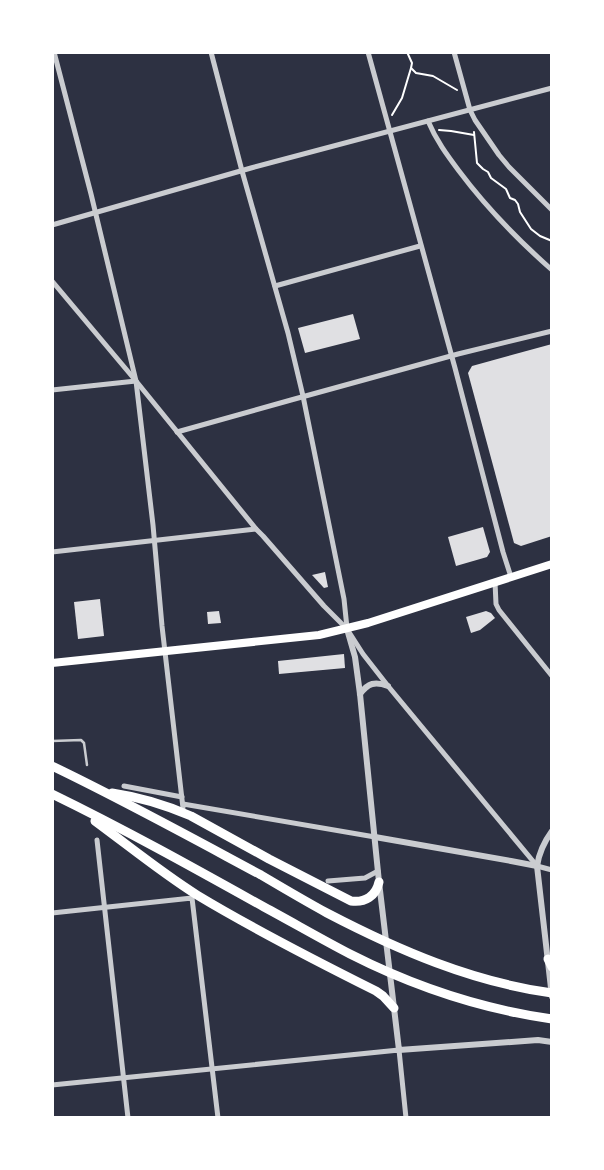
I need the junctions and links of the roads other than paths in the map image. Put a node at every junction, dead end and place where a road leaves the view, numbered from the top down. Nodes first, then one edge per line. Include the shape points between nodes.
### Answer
1 (54, 52) edge
2 (211, 52) edge
3 (368, 52) edge
4 (454, 52) edge
5 (552, 88) edge
6 (470, 110) junction
7 (428, 121) junction
8 (390, 132) junction
9 (242, 171) junction
10 (552, 210) edge
11 (96, 213) junction
12 (52, 224) edge
13 (420, 246) junction
14 (552, 270) edge
15 (52, 281) edge
16 (274, 286) junction
17 (552, 331) edge
18 (452, 356) junction
19 (136, 381) junction
20 (52, 390) edge
21 (303, 396) junction
22 (177, 432) junction
23 (256, 530) junction
24 (155, 541) junction
25 (52, 552) edge
26 (552, 564) edge
27 (511, 577) junction
28 (495, 582) junction
29 (347, 629) junction
30 (165, 650) junction
31 (52, 663) edge
32 (552, 676) edge
33 (388, 686) junction
34 (360, 694) junction
35 (52, 741) edge
36 (86, 764) dead end
37 (52, 766) edge
38 (124, 786) dead end
39 (104, 791) junction
40 (52, 794) edge
41 (182, 797) junction
42 (70, 803) junction
43 (552, 831) edge
44 (375, 837) junction
45 (97, 840) dead end
46 (538, 866) junction
47 (552, 870) edge
48 (378, 871) junction
49 (328, 881) dead end
50 (379, 882) junction
51 (106, 907) junction
52 (52, 913) edge
53 (550, 963) edge
54 (552, 994) edge
55 (552, 997) edge
56 (394, 1008) junction
57 (552, 1019) edge
58 (552, 1042) edge
59 (399, 1050) junction
60 (212, 1069) junction
61 (124, 1078) junction
62 (52, 1085) edge
63 (128, 1118) edge
64 (218, 1118) edge
65 (406, 1118) edge

1 - 11 street
2 - 9 street
3 - 8 street
4 - 6 street
5 - 6 street
6 - 7 street
6 - 10 street via 498,155
7 - 8 street
7 - 14 street via 437,140 473,189
8 - 9 street
8 - 13 street
9 - 11 street
9 - 16 street
11 - 12 street
11 - 19 street
13 - 16 street
13 - 18 street
15 - 19 street
16 - 21 street
17 - 18 street
18 - 21 street
18 - 27 street
19 - 20 street
19 - 22 street
19 - 24 street
21 - 22 street
21 - 29 street via 344,599
22 - 23 street
23 - 24 street
23 - 29 street
24 - 25 street
24 - 30 street
26 - 27 main road
27 - 28 main road
28 - 29 main road
28 - 32 street via 499,610
29 - 30 main road via 296,638
29 - 33 street
29 - 34 street
30 - 31 main road
30 - 41 street
33 - 34 street via 372,683
33 - 46 street
34 - 44 street
35 - 36 lane via 81,740
37 - 39 highway
38 - 41 street
39 - 50 highway via 133,796 186,814 346,899 357,902 367,899 374,894
39 - 54 highway via 327,913 395,946 469,974
40 - 42 highway
41 - 44 street via 183,806
42 - 56 highway via 196,894 383,996
42 - 57 highway via 351,954 395,974 465,1000
43 - 46 street via 542,846
44 - 46 street
44 - 48 street
45 - 51 street
46 - 47 street
46 - 53 street
48 - 49 street via 365,878
48 - 50 street
50 - 56 street
51 - 52 street
51 - 60 street via 192,898
51 - 61 street
53 - 55 street
56 - 59 street
58 - 59 street via 538,1040
59 - 60 street
59 - 65 street
60 - 61 street
60 - 64 street
61 - 62 street
61 - 63 street

